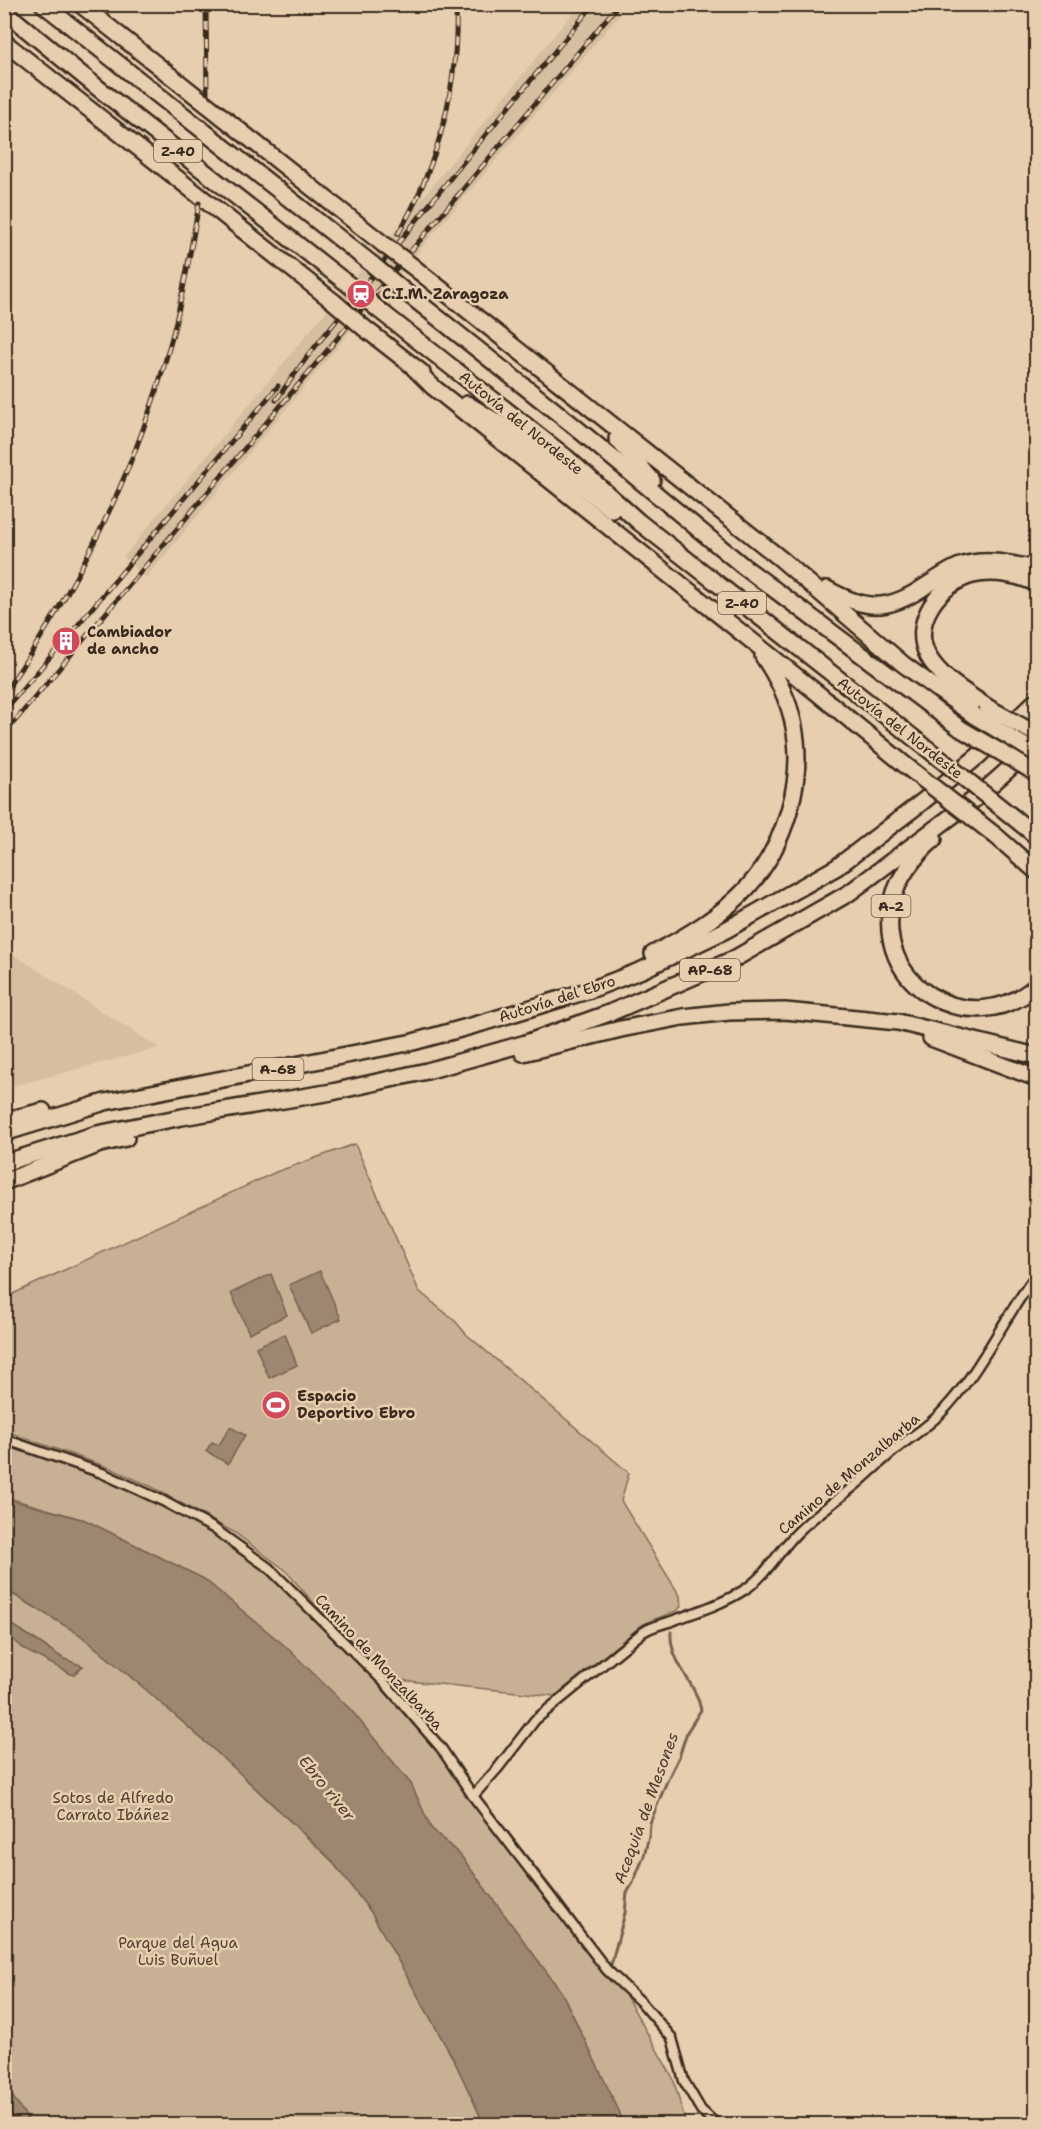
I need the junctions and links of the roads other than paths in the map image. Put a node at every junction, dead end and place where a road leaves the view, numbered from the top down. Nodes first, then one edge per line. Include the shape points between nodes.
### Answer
1 (43, 4) edge
2 (80, 4) edge
3 (92, 4) edge
4 (4, 11) edge
5 (4, 42) edge
6 (149, 59) junction
7 (414, 368) junction
8 (569, 392) junction
9 (671, 504) junction
10 (639, 522) junction
11 (781, 559) junction
12 (1036, 569) edge
13 (1036, 583) edge
14 (752, 642) junction
15 (1036, 701) edge
16 (1036, 734) edge
17 (1036, 746) edge
18 (1036, 753) edge
19 (1036, 773) edge
20 (1036, 836) edge
21 (1036, 871) edge
22 (1036, 986) edge
23 (552, 1002) junction
24 (859, 1017) junction
25 (1036, 1056) edge
26 (1036, 1078) edge
27 (332, 1092) junction
28 (105, 1102) junction
29 (268, 1104) junction
30 (4, 1121) edge
31 (4, 1133) edge
32 (4, 1163) edge
33 (4, 1182) edge
34 (1036, 1275) edge
35 (4, 1439) edge
36 (473, 1796) junction
37 (716, 2124) edge

1 - 9 highway, Autovía del Nordeste / Z-40, bridge
2 - 6 highway
3 - 6 highway
4 - 10 highway, Autovía del Nordeste / Z-40, bridge via 567,458
5 - 7 highway, bridge
6 - 8 highway, bridge
7 - 10 highway via 506,428 616,513
7 - 14 highway
8 - 9 highway via 615,437
8 - 11 highway
9 - 19 highway, Autovía del Nordeste / Z-40, bridge via 743,566 961,729
10 - 20 highway, Autovía del Nordeste / Z-40, bridge
11 - 12 highway via 847,600 877,607 905,599 959,566 975,562
11 - 18 highway, bridge via 903,664 973,715
13 - 16 highway, bridge via 1005,574 972,575 953,584 936,598 926,615 923,640 928,656 948,679 987,707
14 - 21 highway, bridge
14 - 23 highway via 776,675 794,723 796,774 785,824 775,846 747,888 712,919 645,959
15 - 23 highway, Autovía del Ebro / AP-68 via 978,756 837,867 724,931 642,970
17 - 22 highway, A-2 via 917,856 896,889 890,927 894,949 907,975 945,1003 971,1009 996,1008
17 - 27 highway, Autovía del Ebro / AP-68 via 976,798 849,893 735,959 612,1012 526,1043
23 - 28 highway, Autovía del Ebro / A-68 via 413,1042
24 - 25 highway via 928,1028
24 - 26 highway via 934,1039
24 - 27 highway via 785,1011 691,1016 428,1076
27 - 29 highway, Autovía del Ebro / A-68
28 - 30 highway via 84,1102
28 - 31 highway, Autovía del Ebro / A-68
29 - 32 highway, Autovía del Ebro / A-68 via 97,1134
29 - 33 highway via 100,1144
34 - 36 street, Camino de Monzalbarba via 977,1368 928,1425 802,1528 752,1585 650,1628 634,1639 535,1720
35 - 36 street, Camino de Monzalbarba via 102,1473 163,1501 213,1528 269,1568 383,1681 441,1748
36 - 37 street via 607,1970 672,2038 684,2081 701,2110

